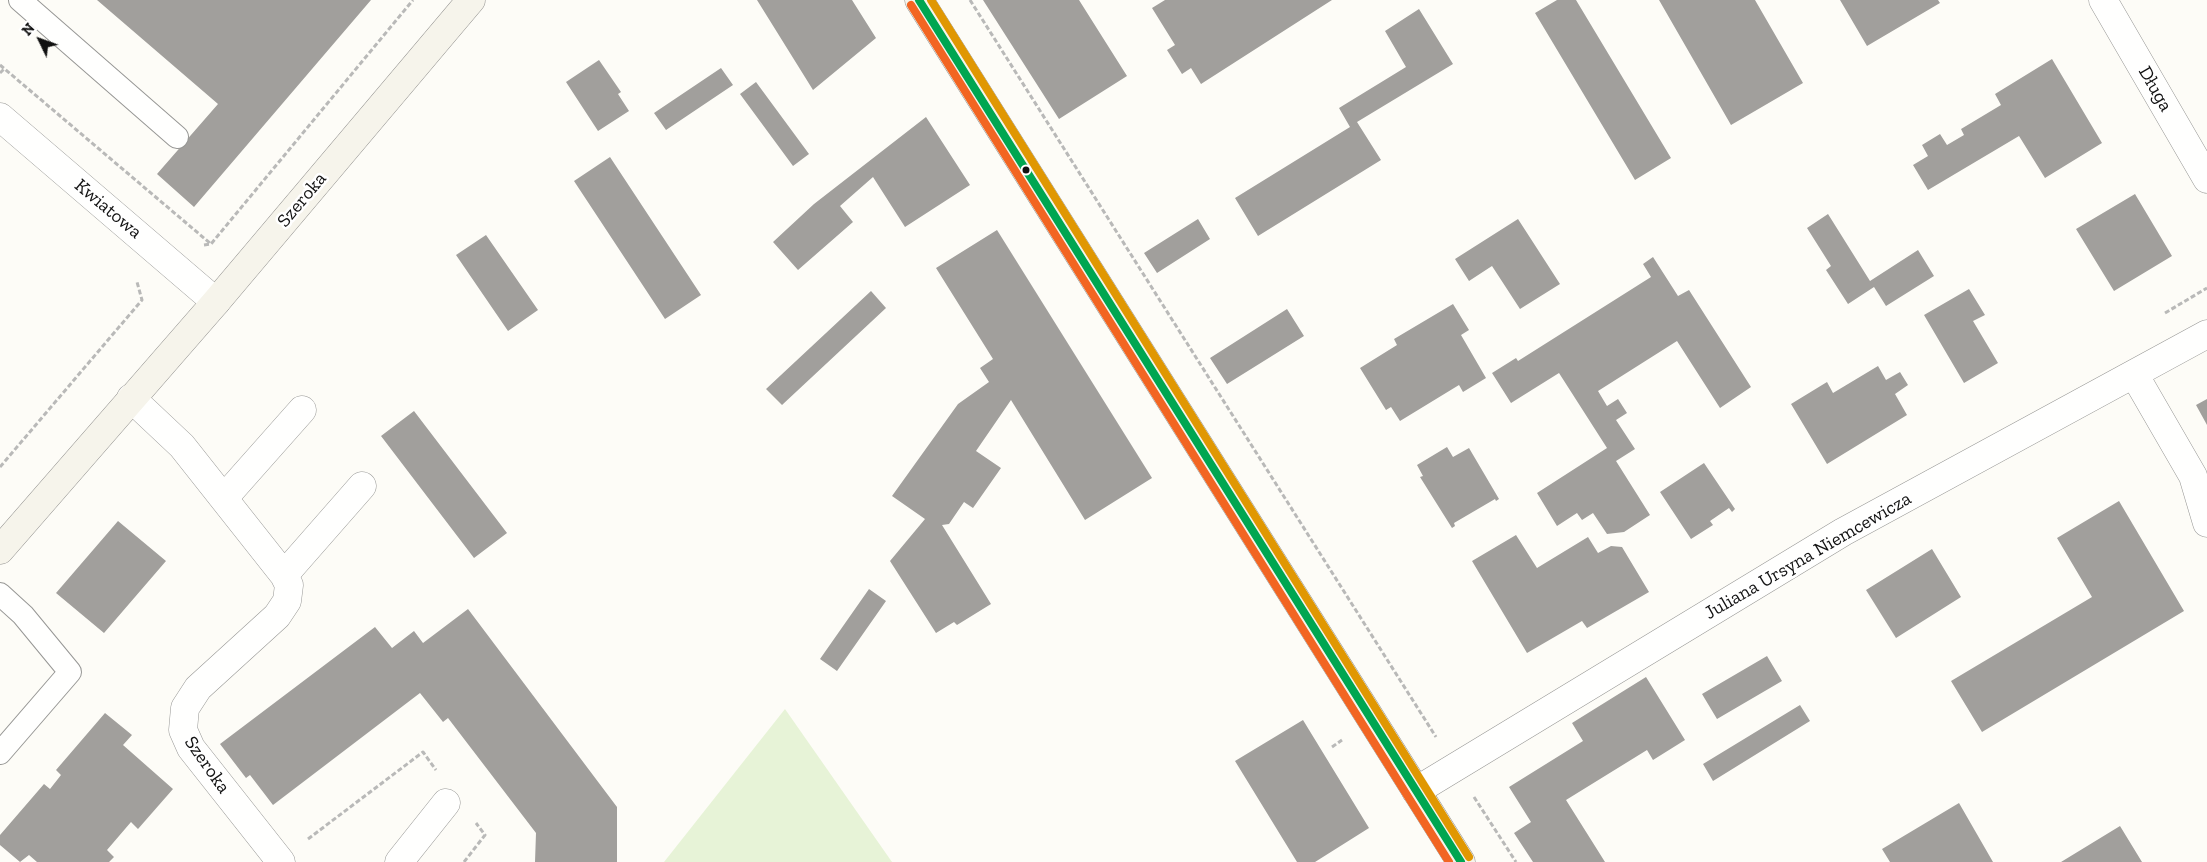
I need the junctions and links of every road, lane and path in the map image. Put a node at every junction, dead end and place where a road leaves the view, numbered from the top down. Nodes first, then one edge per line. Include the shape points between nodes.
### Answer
1 (20, 0) edge
2 (413, 0) edge
3 (471, 0) edge
4 (919, 0) edge
5 (970, 0) edge
6 (2103, 0) edge
7 (0, 65) edge
8 (4, 69) junction
9 (0, 73) edge
10 (0, 117) edge
11 (176, 137) dead end
12 (2207, 179) edge
13 (211, 244) junction
14 (159, 253) junction
15 (2207, 288) edge
16 (216, 302) junction
17 (2164, 313) dead end
18 (2207, 334) edge
19 (2134, 374) junction
20 (131, 398) junction
21 (302, 410) dead end
22 (0, 466) edge
23 (362, 486) dead end
24 (224, 498) junction
25 (2207, 523) edge
26 (0, 550) edge
27 (284, 575) junction
28 (0, 594) edge
29 (0, 753) edge
30 (1455, 767) junction
31 (440, 775) dead end
32 (1416, 791) junction
33 (446, 803) dead end
34 (474, 820) dead end
35 (304, 841) dead end
36 (281, 862) edge
37 (399, 862) edge
38 (464, 862) edge
39 (1461, 862) edge
40 (1516, 862) edge

1 - 11 lane
2 - 13 path
3 - 16 main road, Szeroka
4 - 32 main road
5 - 30 path
6 - 12 street, Długa
7 - 8 path
8 - 9 path
8 - 13 path
10 - 14 street, Kwiatowa
13 - 14 path
14 - 16 street, Kwiatowa
14 - 22 path via 137,280 142,300
15 - 17 path
16 - 20 main road, Szeroka
18 - 19 street, Juliana Ursyna Niemcewicza
19 - 25 street via 2193,476
19 - 30 street, Juliana Ursyna Niemcewicza via 1843,532
20 - 24 street, Szeroka via 176,440
20 - 26 main road, Szeroka
21 - 24 street
23 - 27 street
24 - 27 street, Szeroka
27 - 36 street, Szeroka via 290,585 288,601 277,616 198,688 185,708 183,730 191,748
28 - 29 lane via 70,672
30 - 32 street, Juliana Ursyna Niemcewicza
30 - 40 path
31 - 35 path via 423,752
32 - 39 main road
33 - 37 street
34 - 38 path via 485,835

